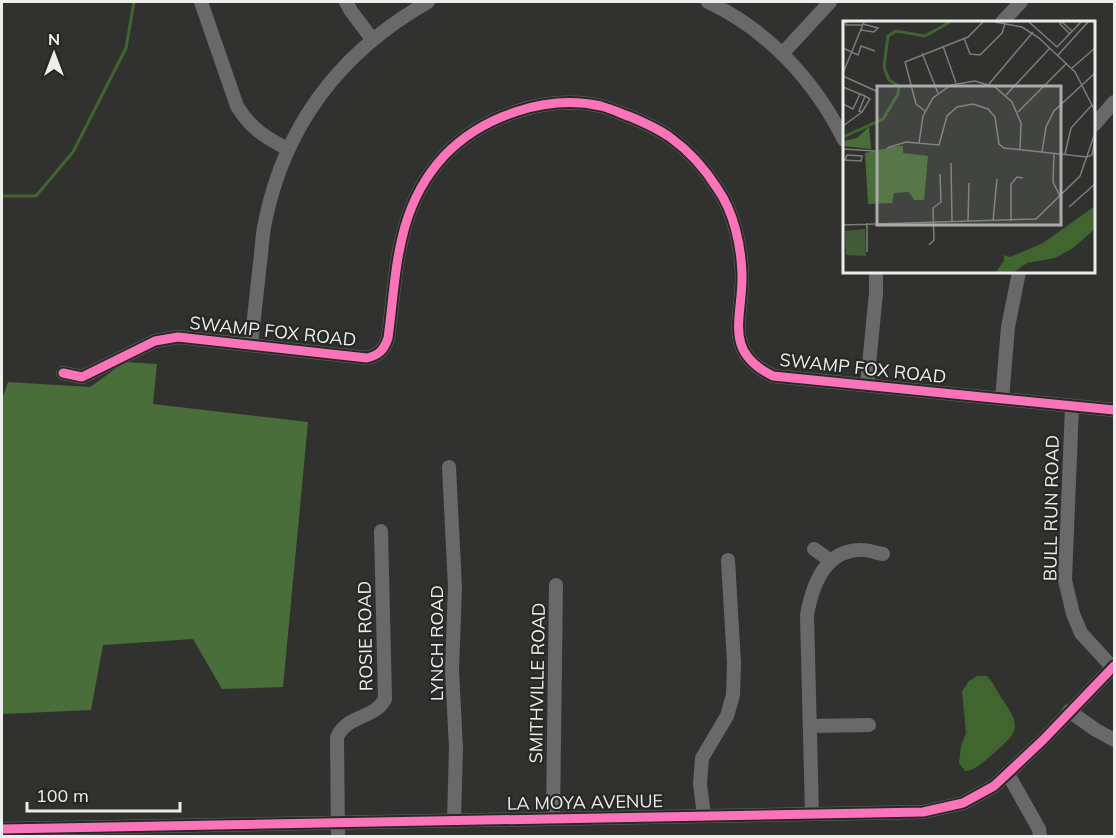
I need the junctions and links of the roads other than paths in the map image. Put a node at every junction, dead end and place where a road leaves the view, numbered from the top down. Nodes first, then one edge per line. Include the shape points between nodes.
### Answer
1 (201, 2) edge
2 (346, 2) edge
3 (428, 2) edge
4 (708, 2) edge
5 (830, 2) edge
6 (1021, 2) edge
7 (1003, 21) edge
8 (372, 39) junction
9 (782, 54) junction
10 (1114, 102) edge
11 (1095, 124) edge
12 (843, 138) edge
13 (288, 149) junction
14 (876, 273) edge
15 (1019, 273) edge
16 (251, 345) junction
17 (63, 373) dead end
18 (867, 385) junction
19 (1002, 399) junction
20 (1072, 406) junction
21 (1114, 410) edge
22 (449, 467) dead end
23 (381, 531) dead end
24 (814, 549) dead end
25 (883, 554) dead end
26 (728, 560) dead end
27 (831, 561) junction
28 (556, 585) dead end
29 (1114, 667) edge
30 (1070, 711) junction
31 (868, 724) dead end
32 (811, 726) junction
33 (1114, 740) edge
34 (1008, 774) junction
35 (812, 814) junction
36 (704, 816) junction
37 (554, 818) junction
38 (454, 820) junction
39 (2, 829) edge
40 (338, 830) edge
41 (1040, 837) edge

1 - 13 street via 244,118 263,136
2 - 8 street
3 - 8 street
4 - 9 street via 762,36
5 - 9 street
6 - 7 street
8 - 13 street via 320,95
9 - 12 street via 819,97
10 - 11 street
13 - 16 street via 264,223
14 - 18 street
15 - 19 street via 1008,327
16 - 17 street, SWAMP FOX ROAD via 178,337 155,340 82,377
16 - 18 street, SWAMP FOX ROAD via 367,358 377,355 388,339 404,223 426,178 444,156 486,124 530,108 580,104 602,106 671,137 718,188 728,207 740,253 738,334 748,358 773,376
18 - 19 street, SWAMP FOX ROAD
19 - 20 street, SWAMP FOX ROAD
20 - 21 street, SWAMP FOX ROAD
20 - 29 street, BULL RUN ROAD via 1065,580 1081,633
22 - 38 street, LYNCH ROAD via 454,556
23 - 40 street, ROSIE ROAD via 385,699 381,707 342,727 337,737
24 - 27 street
25 - 27 street via 860,550
26 - 36 street via 733,695 727,716 702,758
27 - 32 street via 811,592 807,615
28 - 37 street, SMITHVILLE ROAD
29 - 30 street, LA MOYA AVENUE
30 - 33 street
30 - 34 street, LA MOYA AVENUE
31 - 32 street
32 - 35 street
34 - 35 street, LA MOYA AVENUE via 978,796 944,808 923,812
34 - 41 street
35 - 36 street, LA MOYA AVENUE
36 - 37 street, LA MOYA AVENUE
37 - 38 street, LA MOYA AVENUE
38 - 40 street, LA MOYA AVENUE
39 - 40 street, LA MOYA AVENUE

